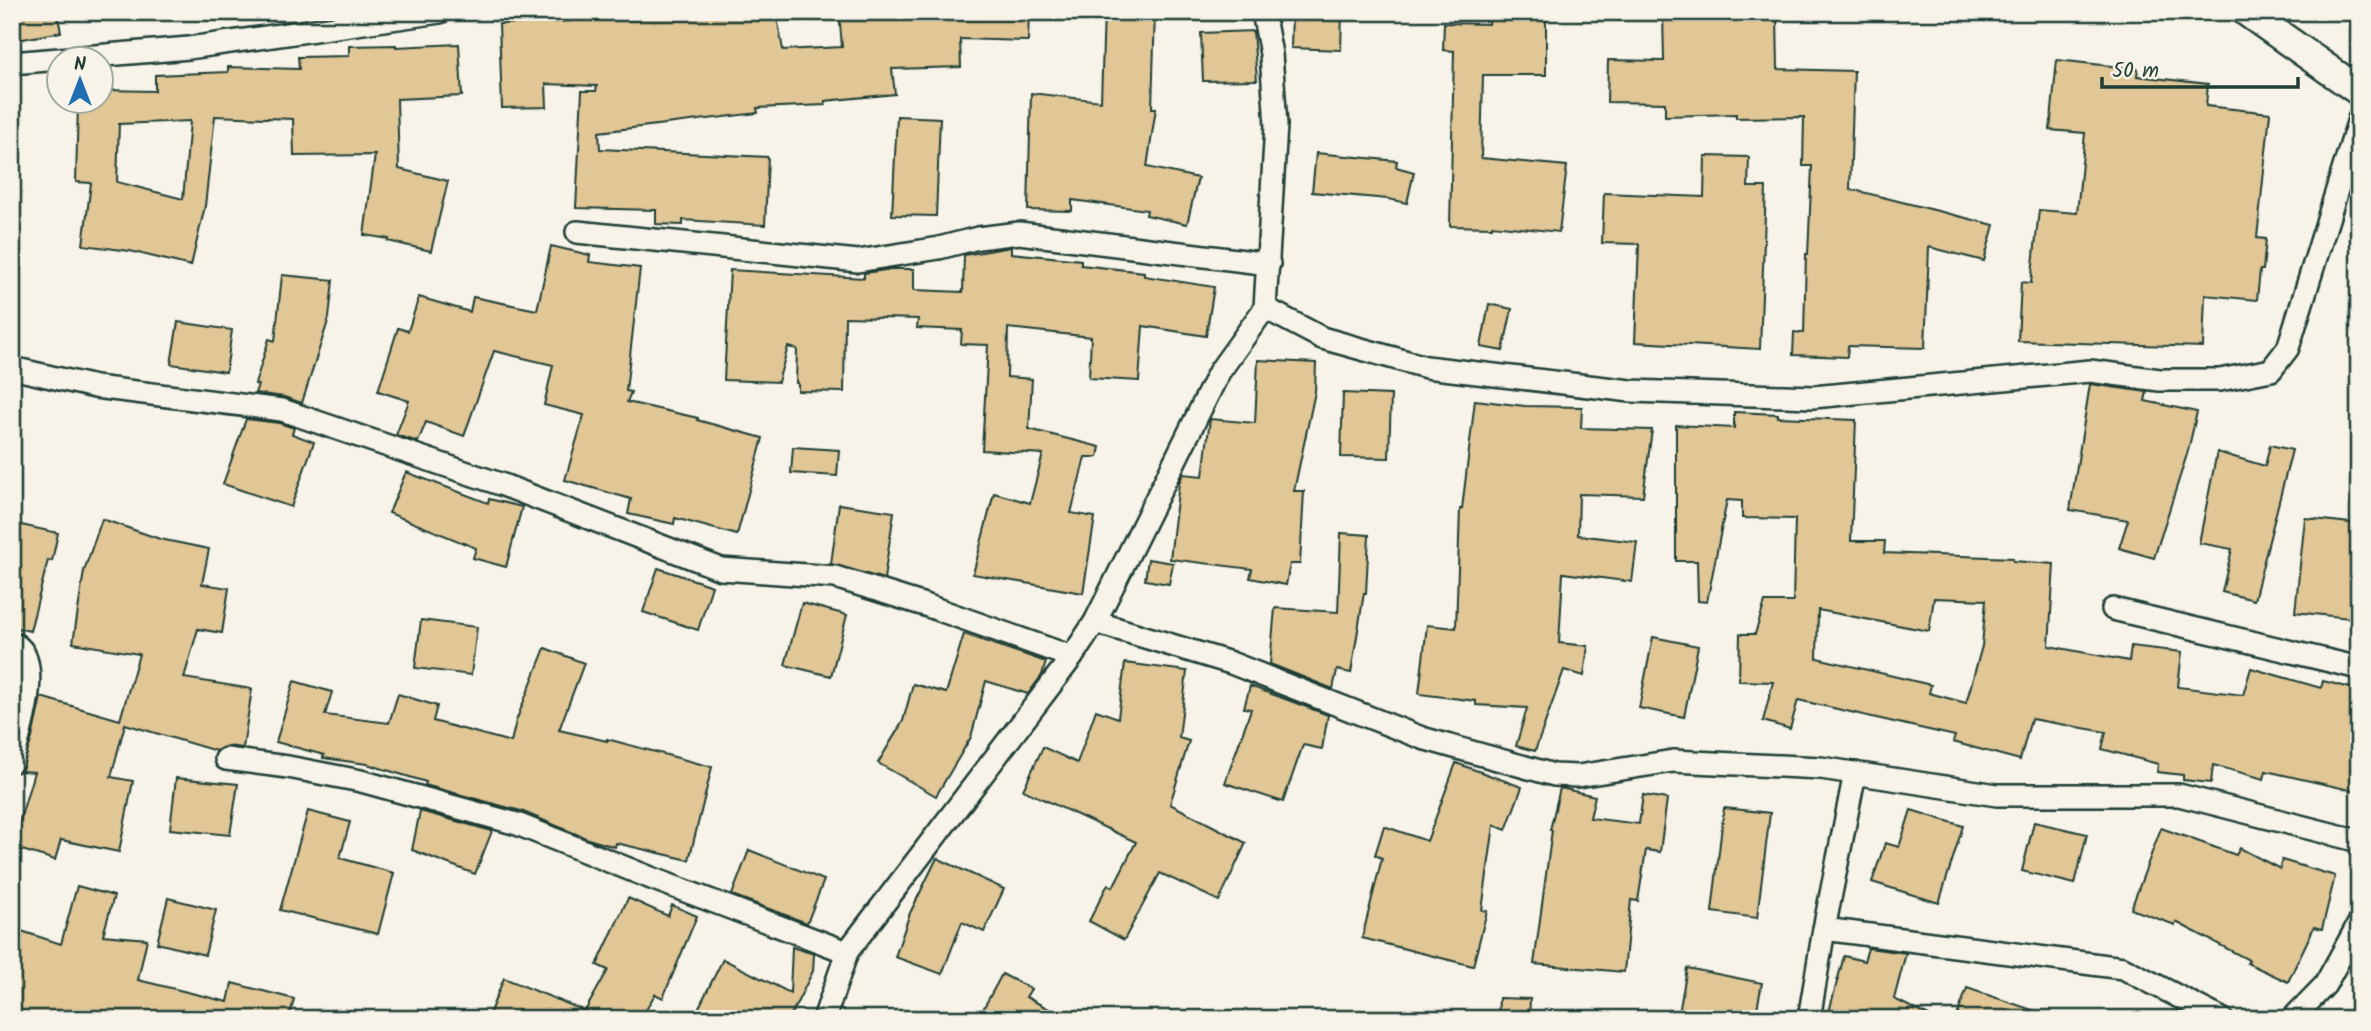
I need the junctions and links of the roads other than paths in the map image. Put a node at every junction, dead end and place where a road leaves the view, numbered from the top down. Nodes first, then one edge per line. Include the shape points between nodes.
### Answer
1 (440, 12) edge
2 (1263, 12) edge
3 (2247, 12) edge
4 (12, 63) edge
5 (2359, 91) edge
6 (2359, 119) edge
7 (577, 232) dead end
8 (1269, 264) junction
9 (1265, 308) junction
10 (12, 368) edge
11 (2113, 608) dead end
12 (1095, 622) junction
13 (12, 643) edge
14 (1072, 657) junction
15 (2359, 668) edge
16 (226, 759) dead end
17 (12, 762) edge
18 (1855, 774) junction
19 (2359, 841) edge
20 (2359, 923) edge
21 (1824, 929) junction
22 (847, 952) junction
23 (824, 1019) edge
24 (1809, 1019) edge
25 (2222, 1019) edge
26 (2292, 1019) edge

1 - 4 street via 189,48
2 - 8 street via 1276,125
3 - 5 street
6 - 9 street via 2288,348 2271,370 2220,380 2160,380 2090,370 1813,397 1631,391 1426,367 1322,338
7 - 8 street via 858,261 1019,233
8 - 9 street
9 - 12 street via 1219,372
10 - 14 street via 95,387 282,410 503,485 721,569 835,577
11 - 15 street
12 - 14 street
12 - 18 street via 1231,663 1422,738 1554,775 1578,776 1673,761 1821,768
13 - 17 street via 23,649 29,693
14 - 22 street
16 - 22 street via 361,781 517,824
18 - 19 street via 1997,796 2179,796
18 - 21 street
20 - 26 street via 2325,985
21 - 24 street
21 - 25 street via 2123,968
22 - 23 street

